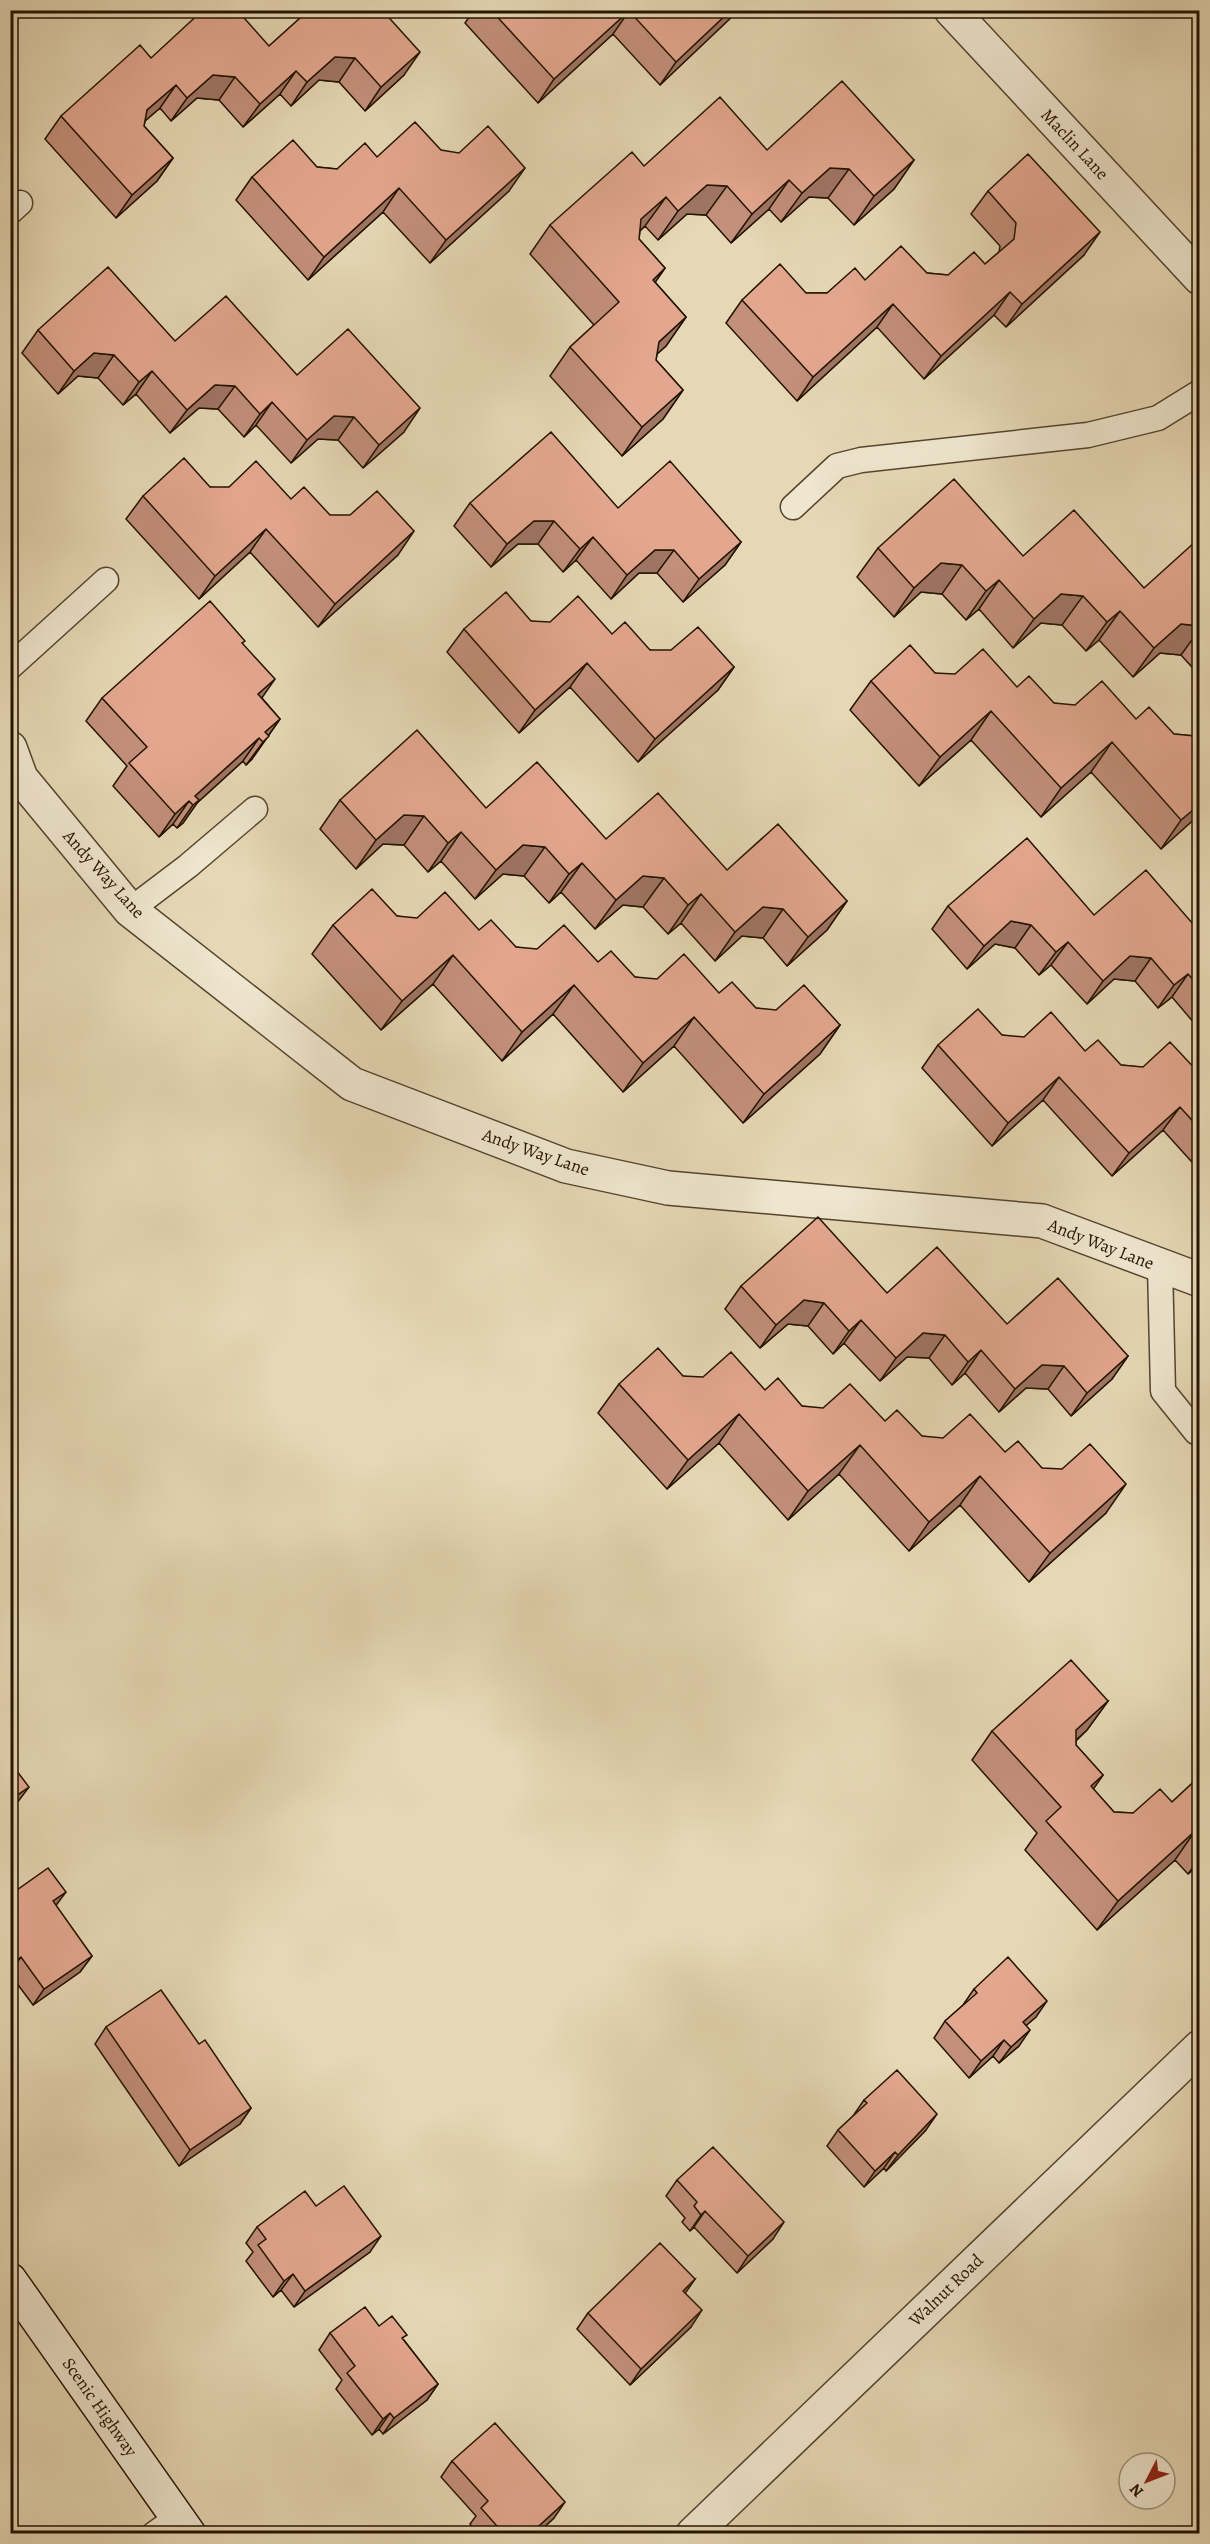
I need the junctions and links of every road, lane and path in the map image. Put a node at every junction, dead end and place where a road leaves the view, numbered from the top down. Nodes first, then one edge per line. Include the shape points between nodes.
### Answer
1 (951, 10) edge
2 (1200, 278) edge
3 (1200, 392) edge
4 (793, 507) dead end
5 (106, 580) dead end
6 (10, 667) edge
7 (10, 748) edge
8 (255, 809) dead end
9 (130, 909) junction
10 (1160, 1266) junction
11 (1200, 1280) edge
12 (1196, 1432) dead end
13 (1200, 2047) edge
14 (10, 2280) edge
15 (174, 2528) edge
16 (693, 2534) edge

1 - 2 street, Maclin Lane
3 - 4 lane via 1158,418 1088,435 861,460 837,466
5 - 6 lane
7 - 9 street, Andy Way Lane via 21,778
8 - 9 lane
9 - 10 street, Andy Way Lane via 352,1084 567,1166 669,1188 1042,1221
10 - 11 street, Andy Way Lane
10 - 12 lane via 1163,1391
13 - 16 street, Walnut Road
14 - 15 street, Scenic Highway

